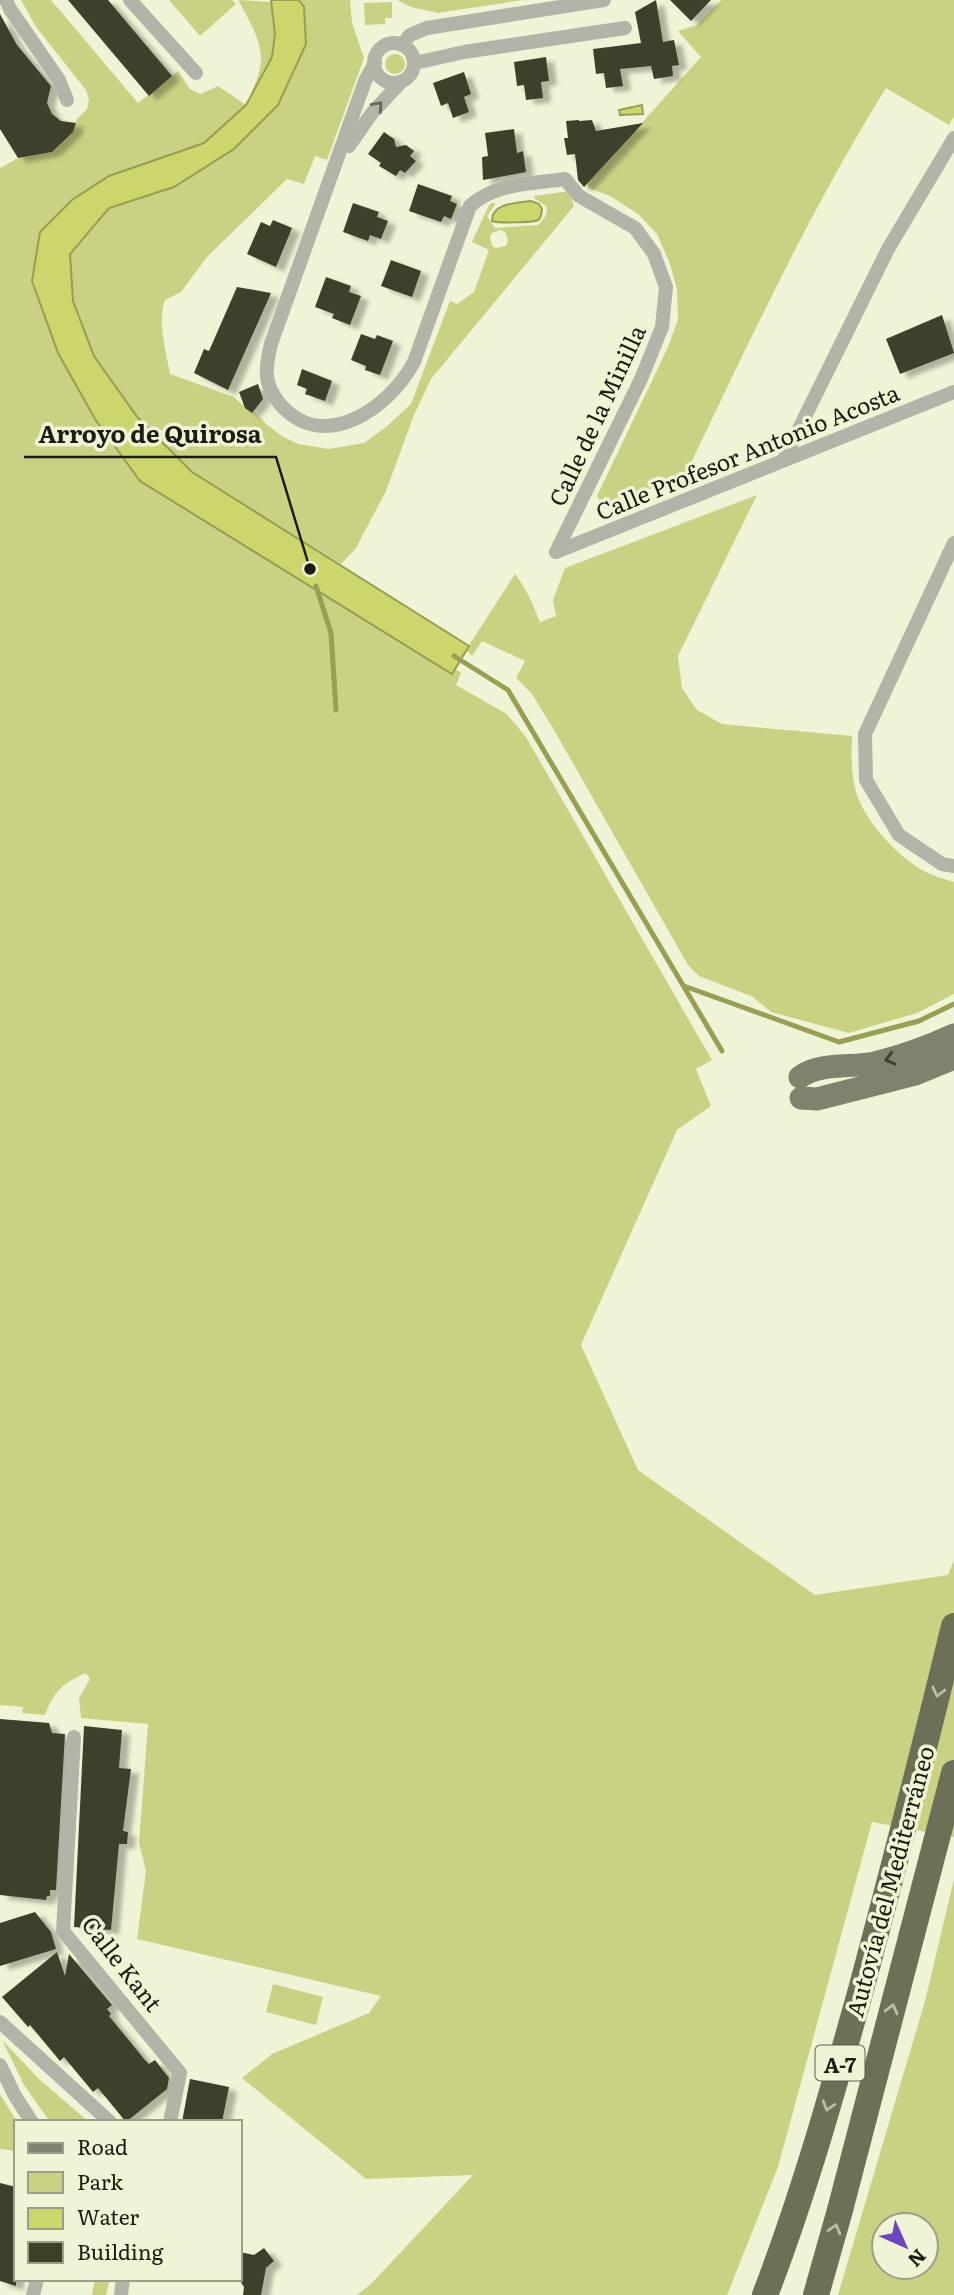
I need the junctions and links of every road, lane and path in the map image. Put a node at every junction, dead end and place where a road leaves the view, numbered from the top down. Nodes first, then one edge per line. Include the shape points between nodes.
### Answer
1 (6, 0) edge
2 (130, 0) edge
3 (604, 0) edge
4 (625, 28) dead end
5 (402, 45) junction
6 (374, 63) junction
7 (415, 63) junction
8 (196, 73) dead end
9 (401, 82) junction
10 (68, 100) dead end
11 (954, 138) edge
12 (333, 175) junction
13 (954, 392) edge
14 (784, 459) junction
15 (954, 543) edge
16 (556, 552) joint
17 (954, 866) edge
18 (954, 1035) edge
19 (954, 1058) edge
20 (954, 1626) edge
21 (74, 1737) dead end
22 (954, 1773) edge
23 (0, 2022) edge
24 (0, 2065) edge
25 (31, 2120) edge
26 (108, 2120) edge
27 (170, 2120) edge
28 (765, 2295) edge
29 (816, 2295) edge

1 - 10 street
2 - 8 street
3 - 5 street via 427,28 410,35
4 - 7 street
5 - 6 street via 383,46
5 - 7 street
6 - 9 street via 383,80
6 - 12 street, Calle de la Minilla
7 - 9 street via 411,75
12 -> 9 street, Calle de la Minilla via 356,134
11 - 14 street via 888,249
12 - 16 street, Calle de la Minilla via 265,366 275,398 307,425 332,426 356,419 404,380 470,206 481,196 565,179 579,197 635,228 654,254 666,287 662,327
13 - 14 street, Calle Profesor Antonio Acosta
14 - 16 street, Calle Profesor Antonio Acosta
15 - 17 street via 865,734 866,780 899,835 942,864
18 -> 19 main road via 872,1063 810,1070 800,1087 817,1099 915,1074
20 -> 28 highway, Autovía del Mediterráneo / A-7 via 844,2052 801,2196
21 - 27 street, Calle Kant via 63,1931 180,2073
29 -> 22 highway, Autovía del Mediterráneo / A-7
23 - 26 street
24 - 25 street

